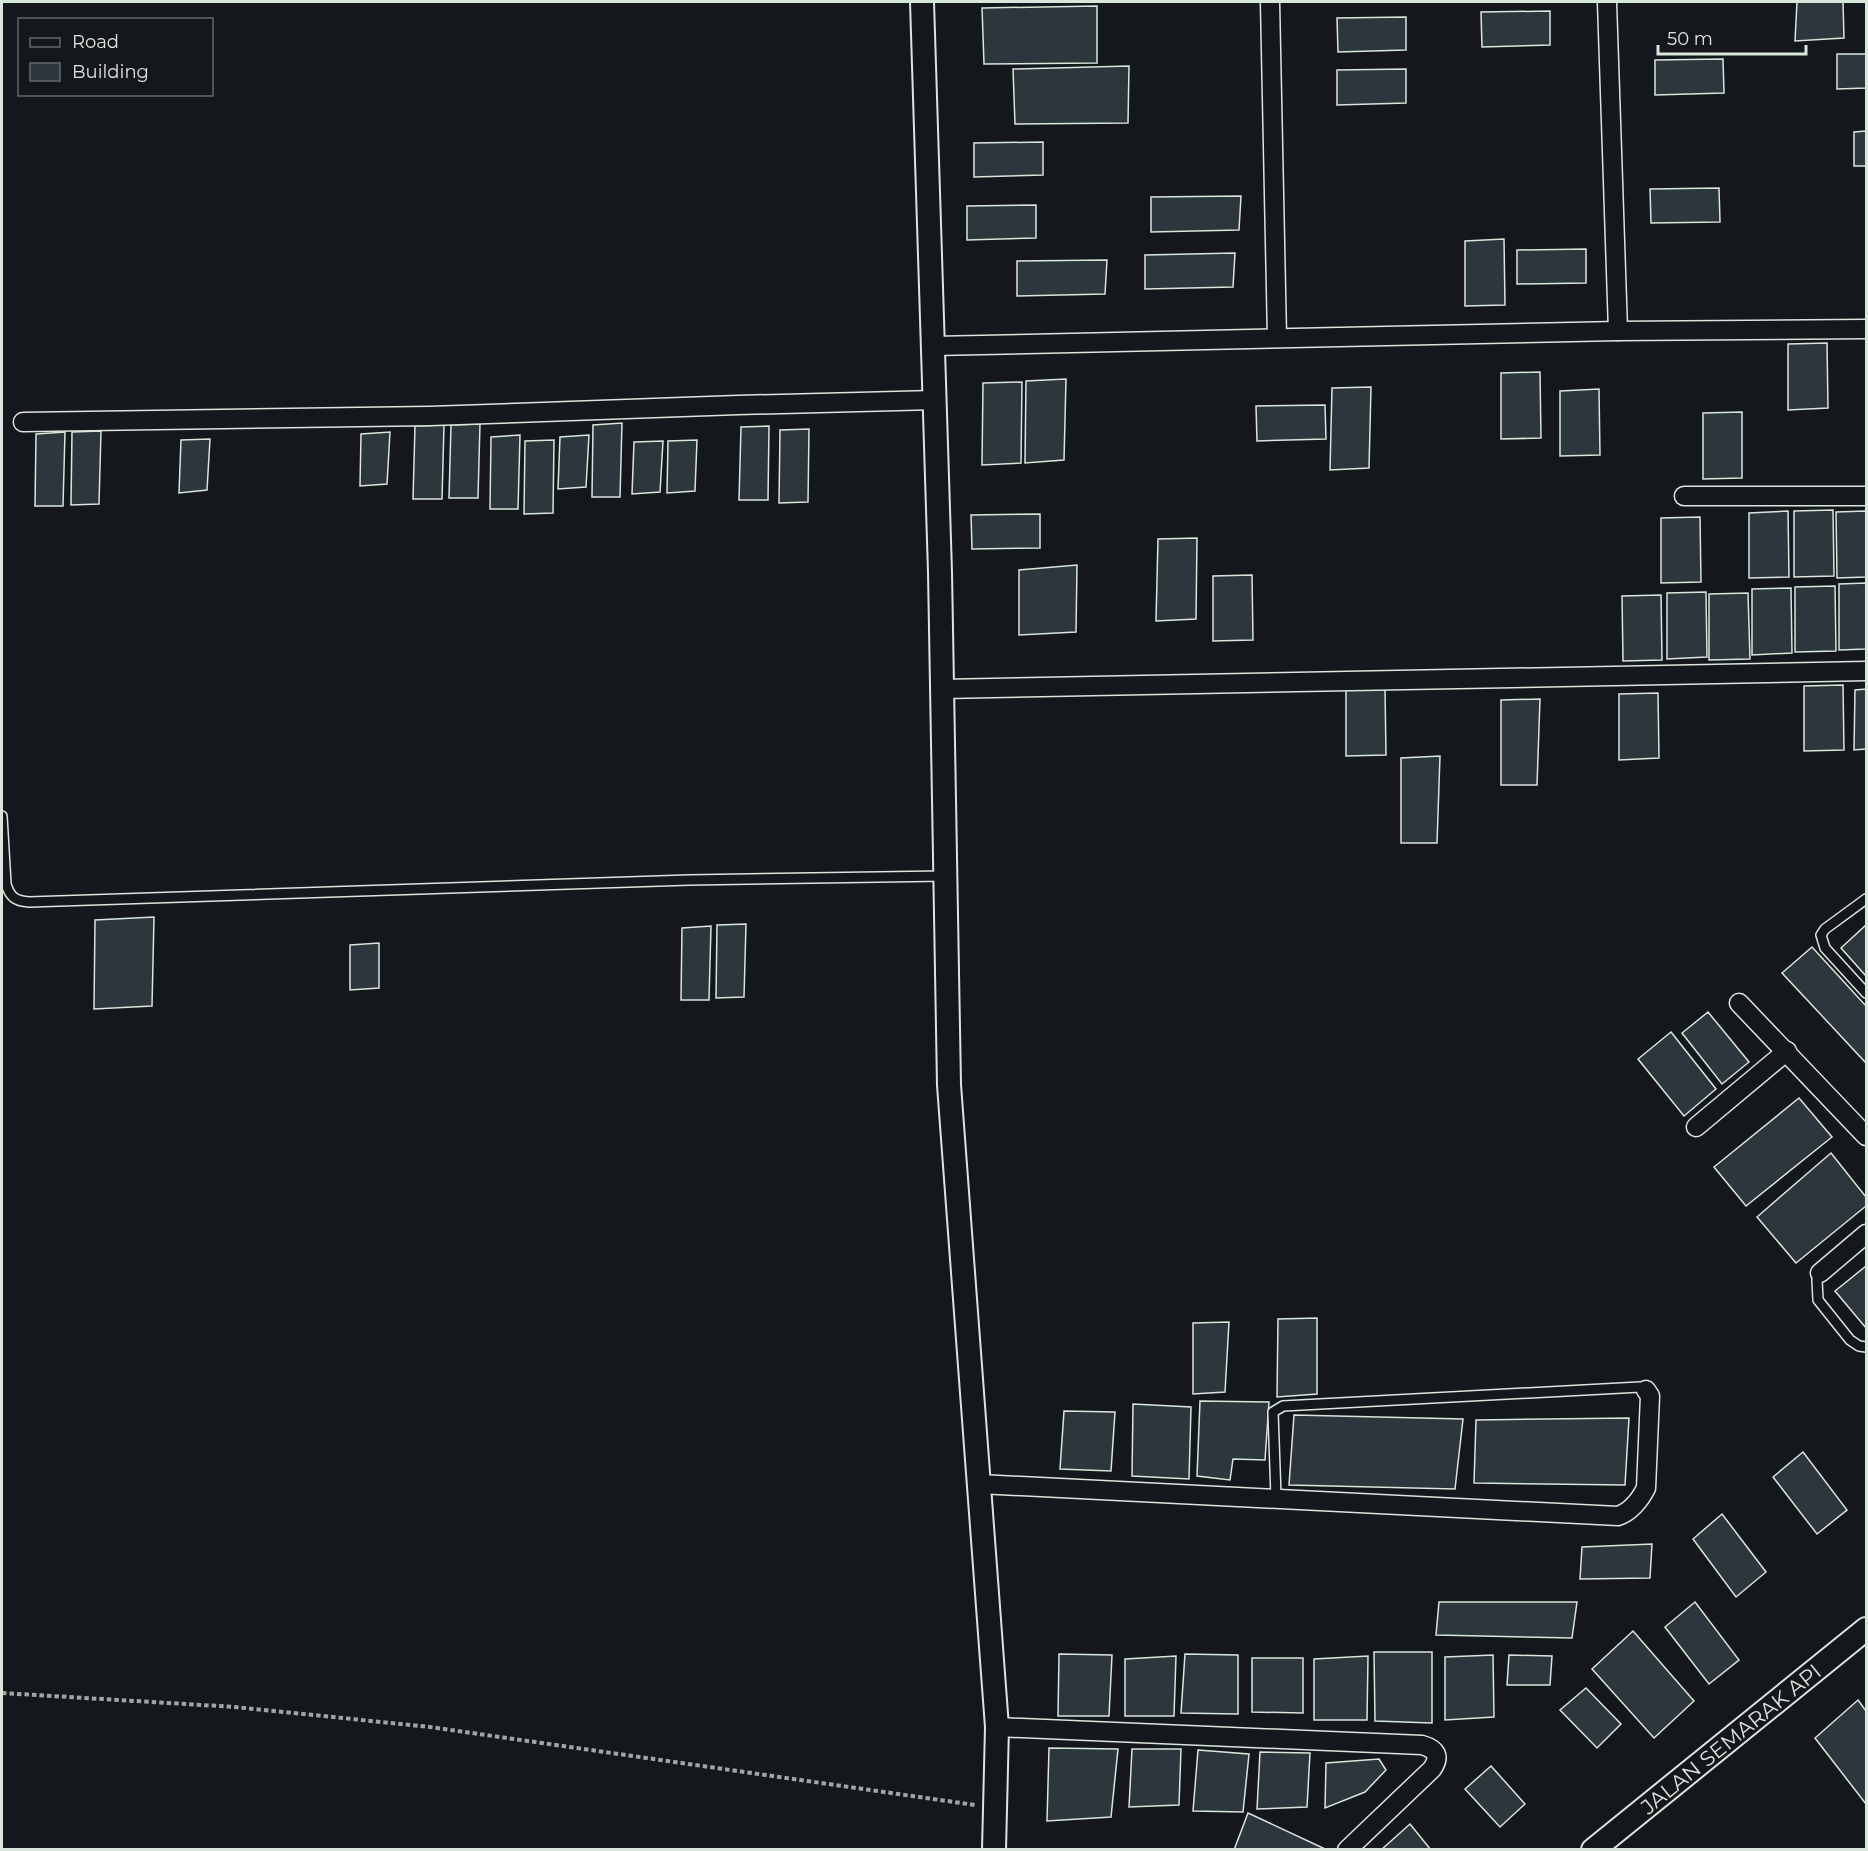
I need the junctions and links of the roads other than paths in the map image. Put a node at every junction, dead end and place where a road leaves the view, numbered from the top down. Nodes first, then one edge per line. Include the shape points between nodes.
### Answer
1 (922, 2) edge
2 (1270, 2) edge
3 (1607, 2) edge
4 (1866, 329) edge
5 (1618, 331) junction
6 (1277, 338) junction
7 (933, 346) junction
8 (935, 400) junction
9 (23, 422) dead end
10 (1684, 496) dead end
11 (1866, 496) edge
12 (1866, 671) edge
13 (942, 689) junction
14 (2, 816) edge
15 (945, 876) junction
16 (1866, 899) edge
17 (1866, 993) edge
18 (1739, 1003) dead end
19 (1787, 1051) junction
20 (1696, 1127) dead end
21 (1866, 1136) edge
22 (1866, 1234) edge
23 (1820, 1273) joint
24 (1866, 1347) edge
25 (1646, 1390) joint
26 (979, 1484) junction
27 (1276, 1497) junction
28 (1866, 1629) edge
29 (997, 1727) junction
30 (994, 1850) edge
31 (1347, 1850) edge
32 (1593, 1850) edge

1 - 7 street
2 - 6 street
3 - 5 street
4 - 5 street
5 - 6 street
6 - 7 street
7 - 8 street
8 - 9 street via 430,416
8 - 13 street
10 - 11 street
12 - 13 street
13 - 15 street
14 - 15 lane via 9,894 17,901 29,902 689,880
15 - 26 street via 949,1085
16 - 17 lane via 1821,935 1825,948
18 - 19 street
19 - 20 street
19 - 21 street
22 - 23 street
23 - 24 lane via 1818,1299 1850,1340
25 - 27 lane via 1640,1387 1283,1406 1273,1412
25 - 27 street via 1650,1395 1646,1488 1625,1514
26 - 27 street
26 - 29 street
28 - 32 street, JALAN SEMARAK API
29 - 30 street
29 - 31 street via 1431,1748 1437,1763

